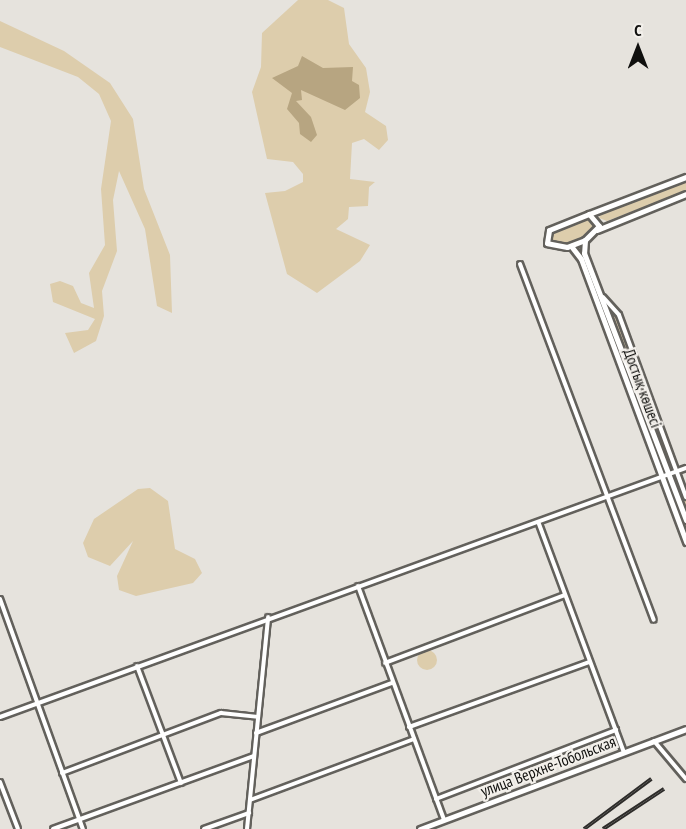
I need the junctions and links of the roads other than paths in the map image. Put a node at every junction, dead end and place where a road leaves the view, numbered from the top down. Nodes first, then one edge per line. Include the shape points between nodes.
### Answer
1 (686, 177) edge
2 (686, 194) edge
3 (589, 214) junction
4 (597, 230) junction
5 (585, 240) junction
6 (571, 246) junction
7 (520, 264) dead end
8 (602, 296) junction
9 (686, 468) edge
10 (676, 471) junction
11 (669, 474) junction
12 (662, 477) junction
13 (686, 497) edge
14 (609, 498) junction
15 (686, 520) edge
16 (539, 524) junction
17 (686, 542) edge
18 (358, 585) junction
19 (565, 595) junction
20 (0, 599) edge
21 (268, 617) junction
22 (654, 620) dead end
23 (590, 662) junction
24 (386, 663) junction
25 (137, 666) junction
26 (392, 683) junction
27 (36, 703) junction
28 (0, 717) edge
29 (258, 717) junction
30 (409, 727) junction
31 (686, 729) edge
32 (616, 730) junction
33 (256, 733) junction
34 (162, 735) junction
35 (414, 740) junction
36 (654, 741) junction
37 (624, 752) junction
38 (254, 756) junction
39 (62, 773) junction
40 (686, 779) edge
41 (0, 782) edge
42 (181, 783) junction
43 (436, 799) junction
44 (250, 800) junction
45 (249, 813) junction
46 (79, 820) junction
47 (444, 820) junction
48 (18, 829) edge
49 (53, 829) edge
50 (83, 829) edge
51 (204, 829) edge
52 (247, 829) edge
53 (420, 829) edge

1 - 3 street
2 - 4 street
3 - 4 street via 598,220
3 - 6 street via 546,234 552,247
4 - 5 street
5 - 6 street
5 - 8 street, Достық көшесі via 584,253
6 - 12 street, Достық көшесі via 581,259
7 - 14 street
8 - 10 street via 619,315
8 - 11 street, Достық көшесі
9 - 10 street
10 - 11 street
10 - 13 street
11 - 12 street
11 - 15 street, Достық көшесі
12 - 14 street
12 - 17 street, Достық көшесі
14 - 16 street
14 - 22 street
16 - 18 street
16 - 19 street
18 - 21 street
18 - 24 street
19 - 23 street
19 - 24 street
20 - 27 street
21 - 25 street
21 - 29 street
23 - 30 street
23 - 32 street
24 - 26 street
25 - 27 street
25 - 34 street
26 - 30 street
26 - 33 street
27 - 28 street
27 - 39 street
29 - 33 street
29 - 34 street via 221,714
30 - 35 street
31 - 36 street, улица Верхне-Тобольская
32 - 37 street
32 - 43 street
33 - 38 street
34 - 39 street
34 - 42 street
35 - 43 street
35 - 44 street
36 - 37 street, улица Верхне-Тобольская
36 - 40 street
37 - 47 street, улица Верхне-Тобольская
38 - 42 street
38 - 44 street
39 - 46 street
41 - 48 street
42 - 46 street
43 - 47 street
44 - 45 street
45 - 51 street
45 - 52 street
46 - 49 street
46 - 50 street
47 - 53 street, улица Верхне-Тобольская

